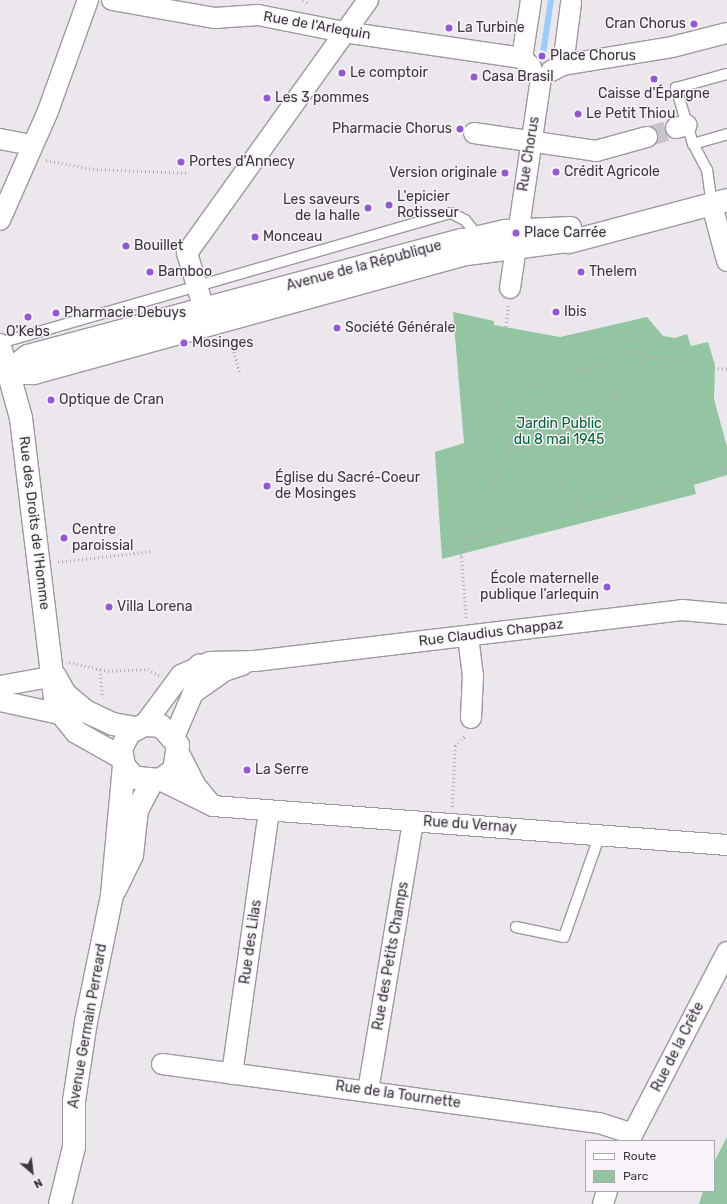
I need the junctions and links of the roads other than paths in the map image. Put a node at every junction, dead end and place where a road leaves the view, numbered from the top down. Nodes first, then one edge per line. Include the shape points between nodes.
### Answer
1 (88, 0) edge
2 (112, 0) edge
3 (368, 0) edge
4 (531, 0) edge
5 (571, 3) dead end
6 (344, 32) junction
7 (727, 33) edge
8 (522, 58) junction
9 (563, 65) junction
10 (727, 74) edge
11 (541, 77) junction
12 (474, 133) dead end
13 (727, 134) edge
14 (647, 137) tunnel mouth
15 (0, 139) edge
16 (531, 142) junction
17 (693, 144) junction
18 (30, 149) junction
19 (719, 195) edge
20 (0, 220) edge
21 (518, 230) junction
22 (570, 235) junction
23 (466, 244) junction
24 (515, 250) junction
25 (727, 261) edge
26 (198, 288) junction
27 (510, 288) road end
28 (204, 309) junction
29 (0, 343) edge
30 (4, 372) edge
31 (727, 614) edge
32 (468, 636) junction
33 (255, 661) junction
34 (199, 665) junction
35 (54, 669) junction
36 (0, 686) edge
37 (193, 693) junction
38 (0, 701) edge
39 (60, 714) junction
40 (471, 718) road end
41 (140, 726) junction
42 (177, 745) junction
43 (122, 761) junction
44 (156, 781) junction
45 (213, 806) junction
46 (269, 811) junction
47 (413, 822) junction
48 (600, 834) junction
49 (727, 845) edge
50 (112, 895) junction
51 (516, 927) dead end
52 (727, 952) edge
53 (162, 1064) dead end
54 (232, 1074) junction
55 (368, 1091) junction
56 (631, 1138) edge
57 (607, 1192) edge
58 (60, 1204) edge
59 (603, 1204) edge

1 - 18 street via 63,74
2 - 6 street, Rue de l'Arlequin via 215,18 258,15
3 - 6 street
4 - 8 street
5 - 9 street
6 - 8 street, Rue de l'Arlequin
6 - 26 street via 187,253
7 - 9 street via 672,47
8 - 11 street
9 - 11 street
10 - 17 lane via 676,88 681,126
11 - 16 street, Rue Chorus
12 - 16 street
13 - 17 lane
14 - 16 street via 596,152
15 - 18 street
16 - 21 street, Rue Chorus
17 - 19 lane
18 - 20 street
19 - 22 main road, Avenue de la République
19 - 25 street
21 - 22 street, Avenue de la République
21 - 23 street, Avenue de la République
21 - 24 street, Rue Chorus
22 - 24 street, Avenue de la République
23 - 24 street, Avenue de la République
23 - 26 lane via 465,220 451,213 214,279
23 - 28 main road, Avenue de la République
23 - 30 main road, Avenue de la République via 226,321 34,374
24 - 27 street, Rue Chorus
26 - 28 street
26 - 29 lane
28 - 30 main road, Avenue de la République via 28,356
29 - 30 street
30 - 35 main road, Rue des Droits de l'Homme via 21,418
31 - 32 street, Rue Claudius Chappaz via 682,610
32 - 33 street, Rue Claudius Chappaz
32 - 40 street via 473,675
33 - 34 street, Rue Claudius Chappaz via 224,660
33 - 37 street, Rue Claudius Chappaz via 224,671
34 - 37 street
34 - 41 street via 184,673
35 - 36 street
35 - 39 main road, Rue des Droits de l'Homme via 54,699
35 - 41 main road, Rue des Droits de l'Homme via 74,703 106,720
37 - 42 street
38 - 39 street
39 - 43 main road, Rue des Droits de l'Homme via 76,732
41 - 42 main road via 161,726
41 - 43 main road via 124,740
42 - 44 main road via 174,770
42 - 45 street via 195,785
43 - 44 main road via 135,778
43 - 50 main road, Avenue Germain Perreard
44 - 45 street, Rue du Vernay
44 - 50 main road, Avenue Germain Perreard via 137,810 132,855
45 - 46 street, Rue du Vernay
46 - 47 street, Rue du Vernay
46 - 54 street, Rue des Lilas
47 - 48 street, Rue du Vernay
47 - 55 street, Rue des Petits Champs
48 - 49 street, Rue du Vernay
48 - 51 lane via 564,937
50 - 58 main road, Avenue Germain Perreard via 86,1022 74,1101 74,1147
52 - 56 street, Rue de la Crête
53 - 54 street, Rue de la Tournette
54 - 55 street, Rue de la Tournette
55 - 56 street, Rue de la Tournette via 599,1123
57 - 59 street

